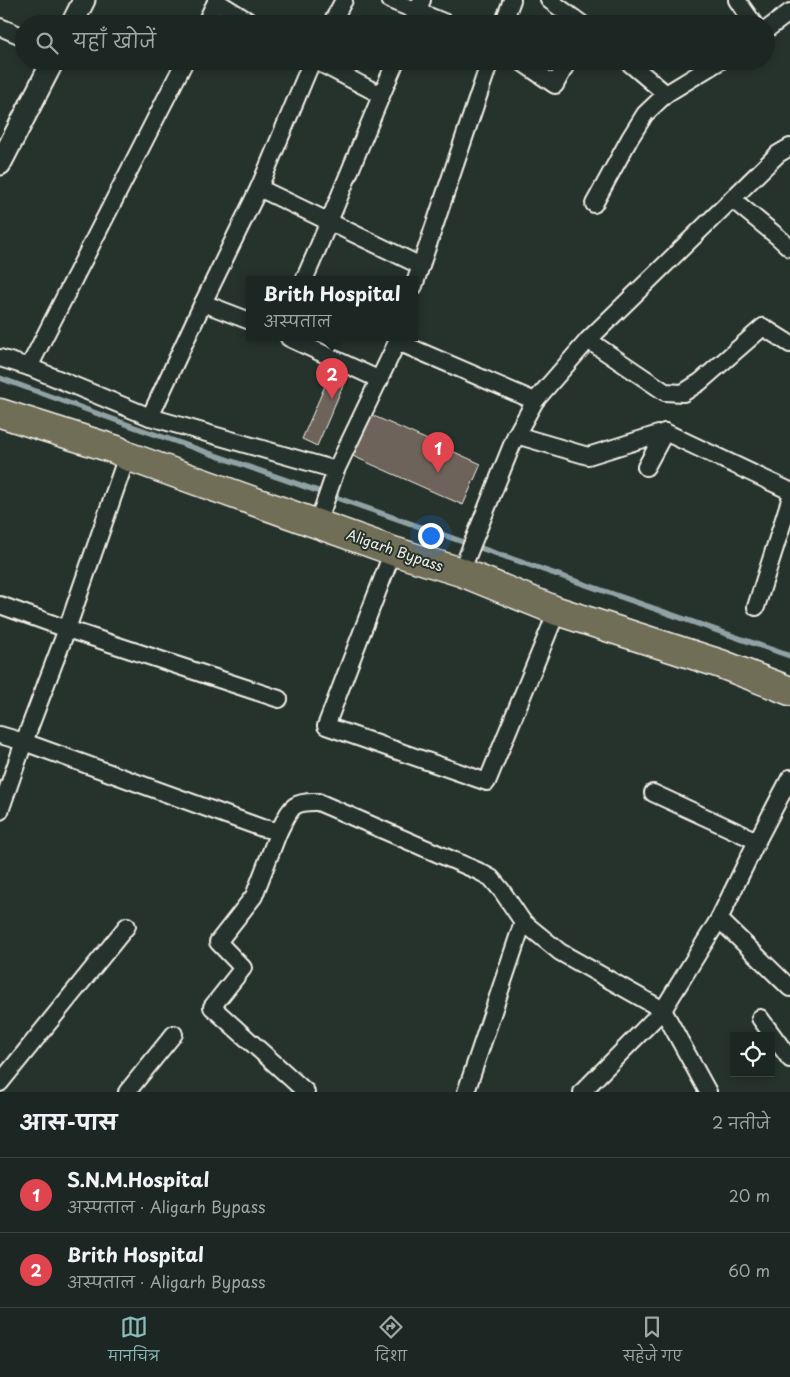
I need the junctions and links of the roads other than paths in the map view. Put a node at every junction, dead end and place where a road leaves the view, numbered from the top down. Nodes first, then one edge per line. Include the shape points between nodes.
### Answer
1 (84, 0) edge
2 (344, 0) edge
3 (390, 0) edge
4 (512, 0) edge
5 (548, 0) edge
6 (737, 0) edge
7 (217, 1) edge
8 (418, 12) edge
9 (790, 12) edge
10 (76, 15) edge
11 (210, 15) edge
12 (239, 15) edge
13 (336, 15) edge
14 (506, 15) edge
15 (569, 15) edge
16 (748, 15) edge
17 (775, 23) edge
18 (0, 27) edge
19 (15, 33) edge
20 (48, 70) edge
21 (181, 70) edge
22 (310, 70) edge
23 (332, 70) edge
24 (392, 70) edge
25 (487, 70) edge
26 (533, 70) edge
27 (563, 70) edge
28 (638, 70) edge
29 (705, 70) edge
30 (666, 94) junction
31 (381, 95) junction
32 (790, 148) edge
33 (0, 164) edge
34 (259, 188) junction
35 (732, 199) junction
36 (594, 204) dead end
37 (330, 221) junction
38 (790, 248) edge
39 (421, 266) junction
40 (306, 276) edge
41 (418, 276) edge
42 (203, 303) junction
43 (246, 319) edge
44 (588, 340) junction
45 (296, 341) edge
46 (399, 341) edge
47 (401, 341) edge
48 (790, 344) edge
49 (0, 358) edge
50 (28, 367) junction
51 (380, 380) junction
52 (535, 401) junction
53 (0, 413) edge
54 (150, 417) junction
55 (664, 432) junction
56 (516, 436) junction
57 (127, 456) junction
58 (646, 467) dead end
59 (335, 474) junction
60 (790, 491) edge
61 (790, 500) edge
62 (321, 514) junction
63 (393, 551) junction
64 (464, 564) junction
65 (0, 605) edge
66 (756, 607) dead end
67 (557, 610) junction
68 (67, 629) junction
69 (790, 691) edge
70 (279, 699) dead end
71 (0, 735) edge
72 (24, 742) junction
73 (790, 778) edge
74 (653, 793) dead end
75 (0, 811) edge
76 (279, 831) junction
77 (757, 841) junction
78 (719, 919) junction
79 (523, 922) junction
80 (127, 926) dead end
81 (790, 988) edge
82 (663, 1010) junction
83 (760, 1018) dead end
84 (174, 1034) dead end
85 (790, 1059) edge
86 (0, 1083) edge
87 (127, 1092) edge
88 (306, 1092) edge
89 (466, 1092) edge
90 (582, 1092) edge
91 (708, 1092) edge

1 - 10 street
2 - 13 street
3 - 8 street
4 - 14 street
5 - 15 street
6 - 16 street
7 - 11 street
7 - 12 street
9 - 17 street
18 - 19 street
20 - 33 street
21 - 50 street
22 - 34 street
23 - 31 street
24 - 31 street
25 - 39 street
26 - 27 street via 555,85
28 - 30 street
29 - 30 street
30 - 36 street via 645,114
31 - 37 street
32 - 35 street via 778,154
34 - 37 street
34 - 42 street
35 - 38 street
35 - 44 street
37 - 39 street
37 - 40 street
39 - 41 street
42 - 43 street
42 - 54 street
44 - 48 street via 665,392 682,393 700,382 763,327
44 - 52 street
45 - 51 street
46 - 51 street
47 - 52 street
49 - 50 street
50 - 54 street
51 - 59 street
52 - 56 street
53 - 57 highway, Aligarh Bypass
54 - 59 street
55 - 56 street via 588,456
55 - 58 street
55 - 60 street
56 - 64 street
57 - 62 highway, Aligarh Bypass
57 - 68 street
59 - 62 street
61 - 66 street
62 - 63 highway, Aligarh Bypass
63 - 64 highway, Aligarh Bypass
63 - 67 street via 326,726 487,782
64 - 67 highway, Aligarh Bypass
65 - 68 street
67 - 69 highway, Aligarh Bypass via 721,664
68 - 70 street
68 - 72 street
71 - 72 street
72 - 75 street
72 - 76 street via 262,828
73 - 77 street
74 - 77 street
76 - 79 street via 292,807 303,802 318,802 491,878
76 - 88 street via 254,896 218,942 243,968 212,1007
77 - 78 street
78 - 81 street
78 - 82 street
79 - 82 street via 560,952
79 - 89 street
80 - 86 street
82 - 90 street
82 - 91 street
83 - 85 street
84 - 87 street

